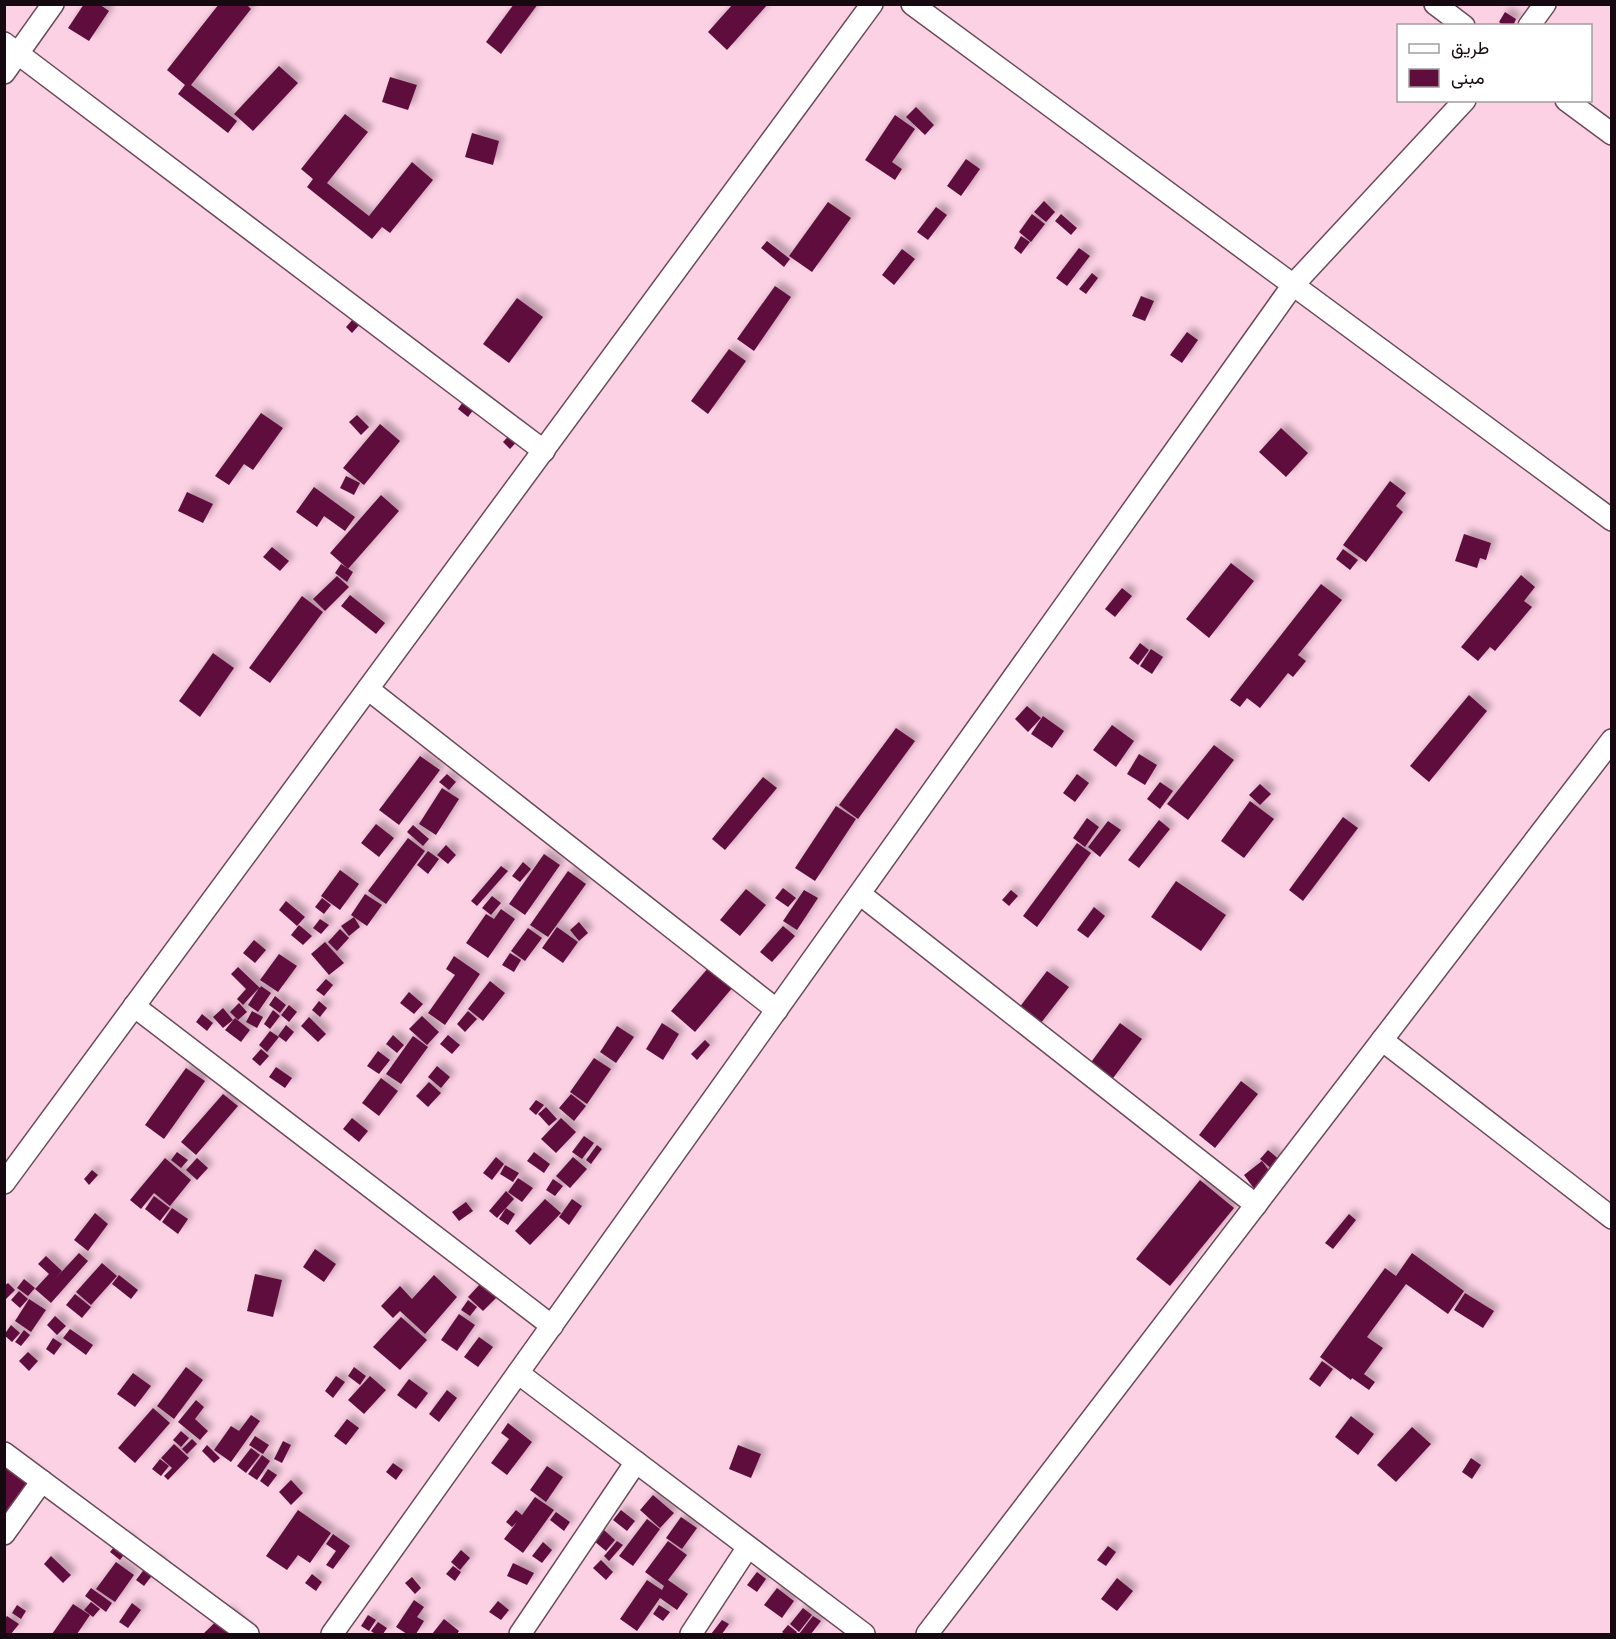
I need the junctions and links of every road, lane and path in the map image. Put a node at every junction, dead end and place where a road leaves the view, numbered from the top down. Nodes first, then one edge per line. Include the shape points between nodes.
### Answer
1 (53, 4) edge
2 (872, 4) edge
3 (912, 4) edge
4 (1435, 4) edge
5 (1545, 4) edge
6 (1461, 24) edge
7 (1530, 24) edge
8 (12, 48) edge
9 (4, 73) edge
10 (1464, 102) edge
11 (1569, 102) edge
12 (1611, 134) edge
13 (1293, 285) junction
14 (544, 451) junction
15 (1611, 520) edge
16 (368, 689) junction
17 (1611, 740) edge
18 (860, 894) junction
19 (134, 1006) junction
20 (777, 1010) junction
21 (1382, 1040) junction
22 (4, 1183) edge
23 (1256, 1205) junction
24 (1611, 1218) edge
25 (552, 1326) junction
26 (518, 1373) junction
27 (4, 1453) edge
28 (636, 1462) junction
29 (42, 1481) junction
30 (4, 1534) edge
31 (748, 1547) junction
32 (248, 1635) edge
33 (332, 1635) edge
34 (520, 1635) edge
35 (691, 1635) edge
36 (864, 1635) edge
37 (927, 1635) edge

1 - 8 street
2 - 14 street
3 - 13 street
4 - 6 street
5 - 7 street
8 - 9 street
8 - 14 street
10 - 13 street
11 - 12 street
13 - 15 street
13 - 18 street
14 - 16 street
16 - 19 street
16 - 20 street
17 - 21 street
18 - 20 street
18 - 23 street
19 - 22 street
19 - 25 street
20 - 25 street
21 - 23 street
21 - 24 street
23 - 37 street
25 - 26 street
26 - 28 street
26 - 33 street
27 - 29 street
28 - 31 street
28 - 34 street
29 - 30 street
29 - 32 street
31 - 35 street
31 - 36 street

